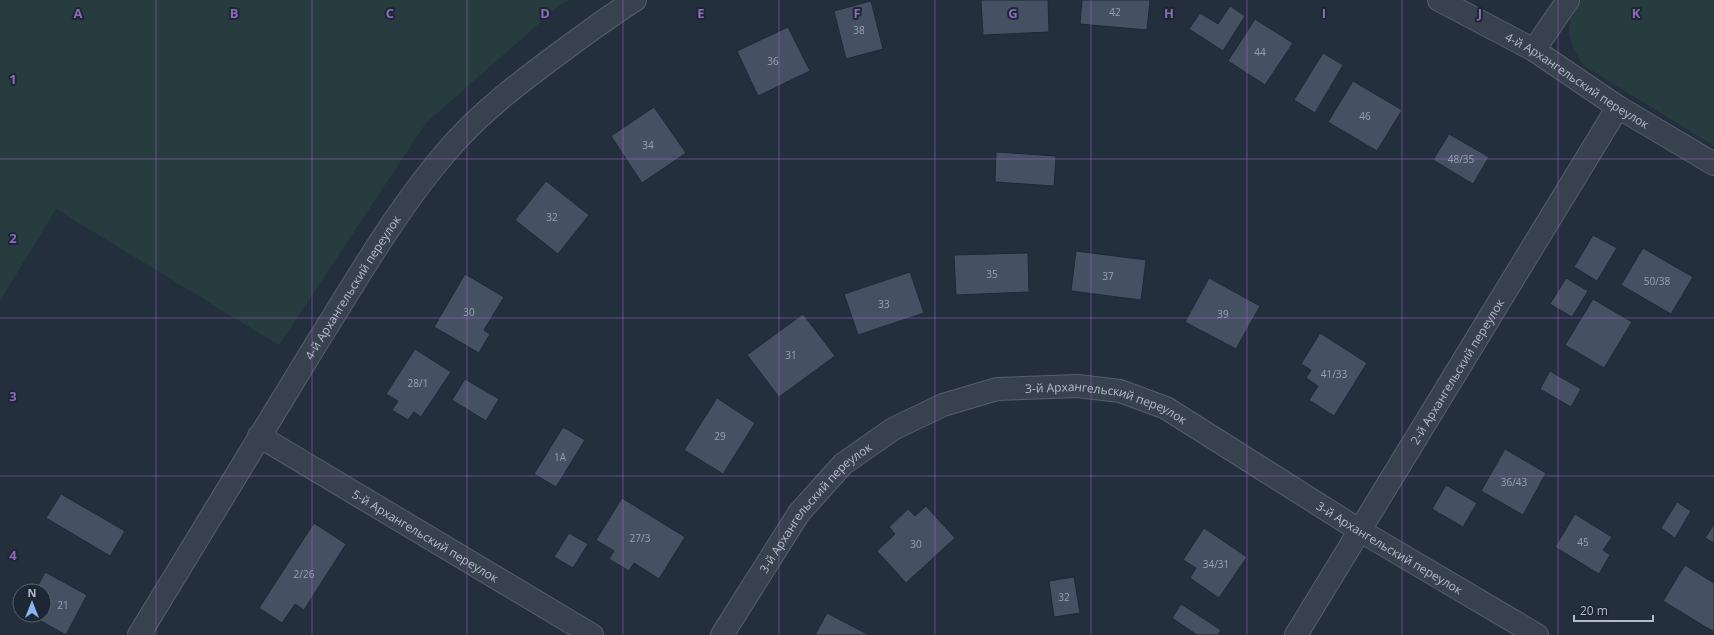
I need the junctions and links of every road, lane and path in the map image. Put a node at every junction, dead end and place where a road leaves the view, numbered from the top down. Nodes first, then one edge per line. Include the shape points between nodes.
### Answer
1 (635, 0) edge
2 (1439, 0) edge
3 (1568, 0) edge
4 (1534, 50) junction
5 (1618, 107) junction
6 (1714, 164) edge
7 (259, 436) junction
8 (1359, 530) junction
9 (139, 635) edge
10 (592, 635) edge
11 (722, 635) edge
12 (1296, 635) edge
13 (1537, 635) edge

1 - 7 street, 4-й Архангельский переулок via 531,74 486,111 448,149 416,188 388,229
2 - 4 street, 4-й Архангельский переулок
3 - 4 street
4 - 5 street, 4-й Архангельский переулок
5 - 6 street, 4-й Архангельский переулок
5 - 8 street, 2-й Архангельский переулок
7 - 9 street, 4-й Архангельский переулок
7 - 10 street, 5-й Архангельский переулок
8 - 11 street, 3-й Архангельский переулок via 1166,408 1120,390 1078,386 997,389 943,405 893,429 843,464 799,513
8 - 12 street, 2-й Архангельский переулок
8 - 13 street, 3-й Архангельский переулок

